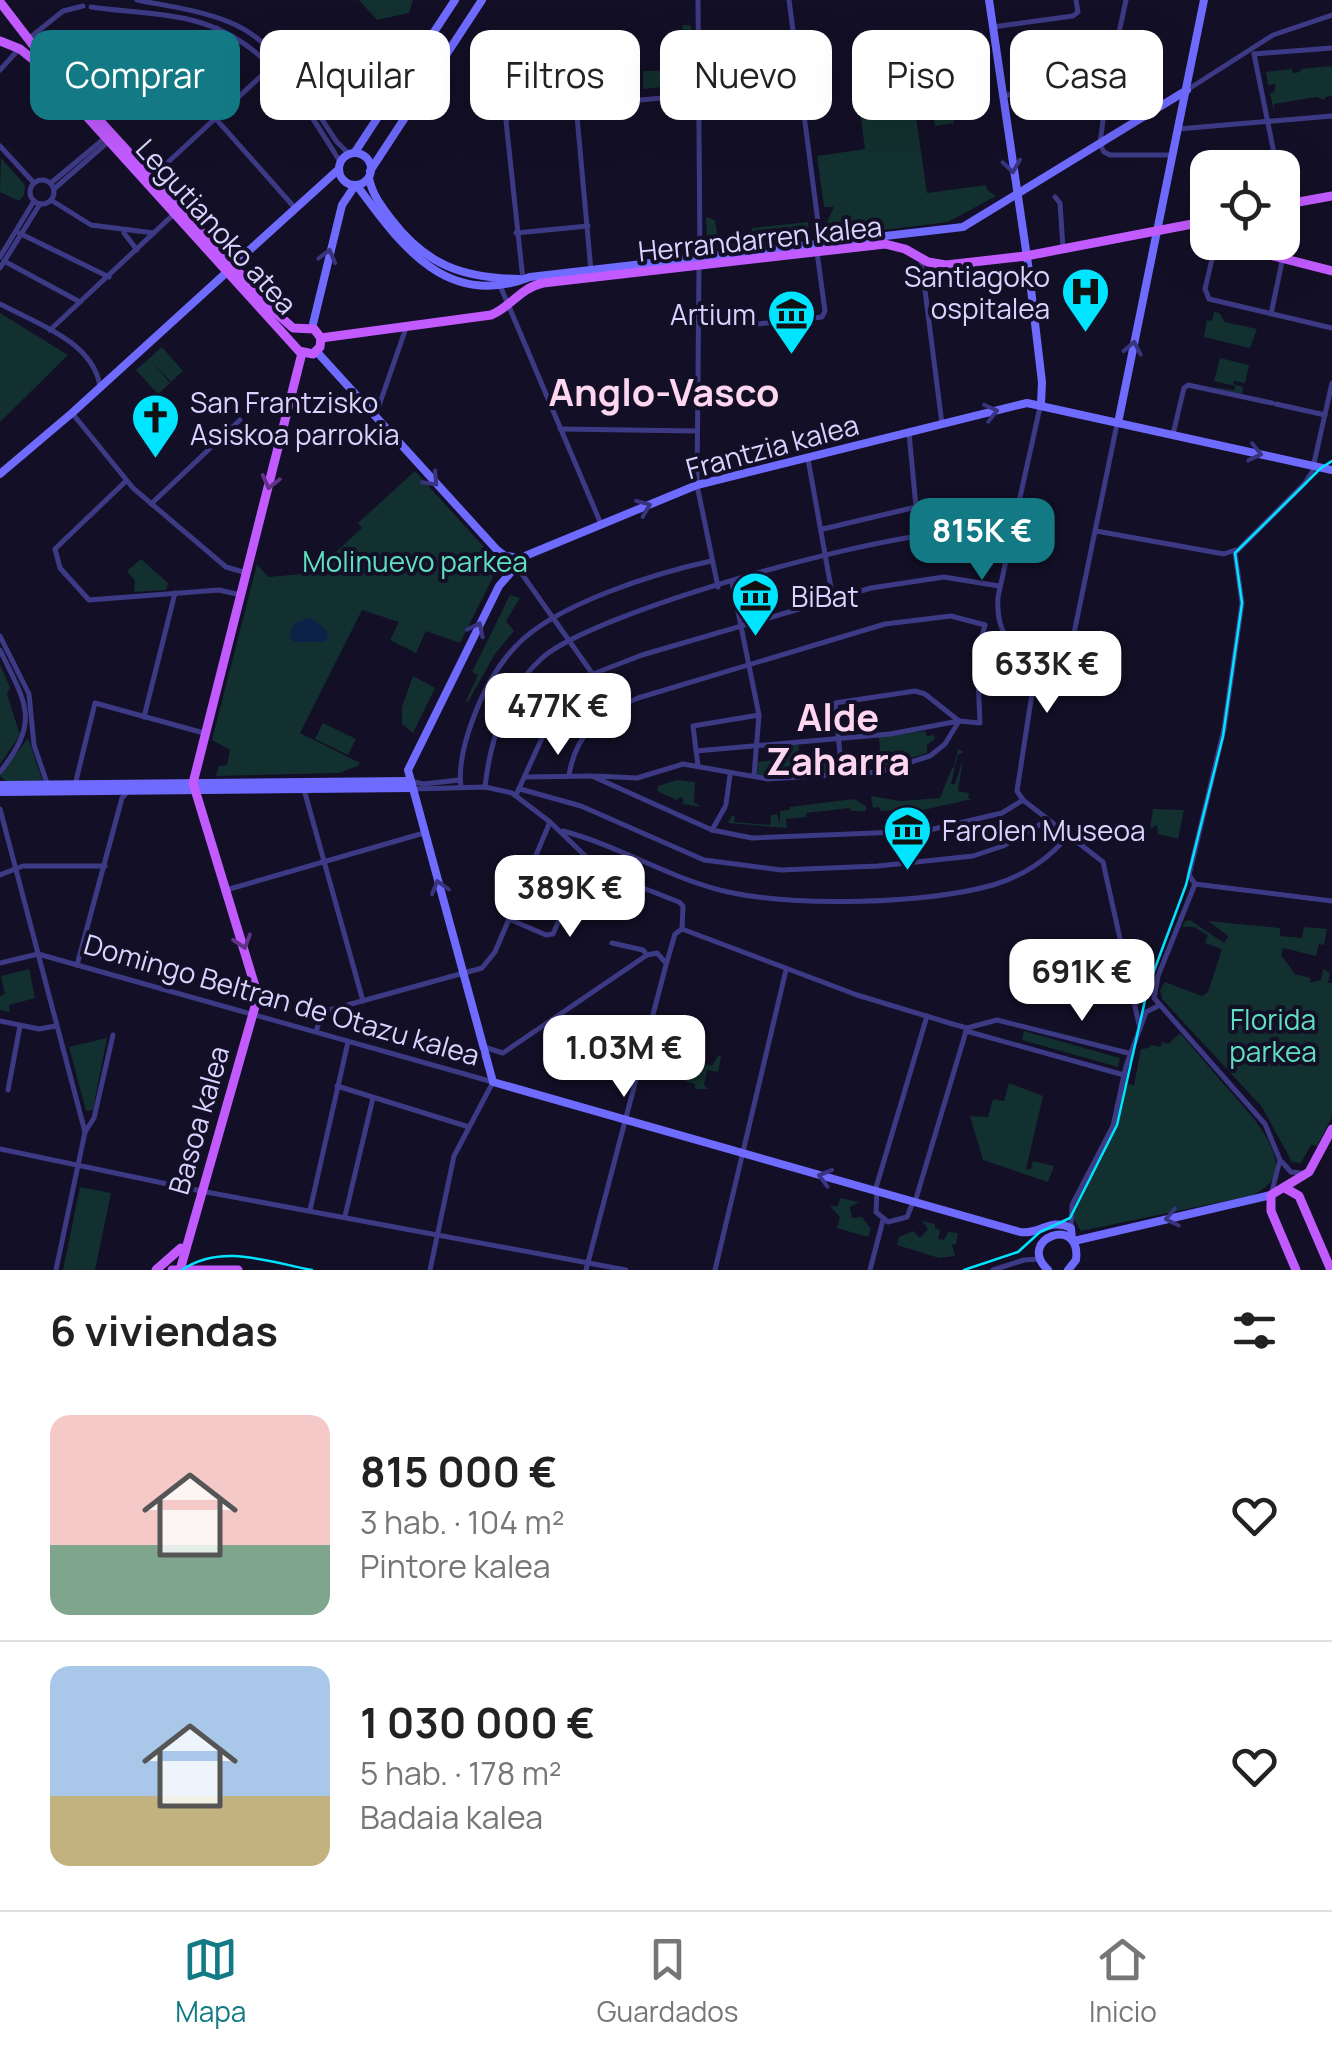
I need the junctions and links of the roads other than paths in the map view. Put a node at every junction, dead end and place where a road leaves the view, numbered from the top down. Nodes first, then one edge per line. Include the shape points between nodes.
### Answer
1 (76, 0) edge
2 (100, 0) edge
3 (137, 0) edge
4 (454, 0) edge
5 (482, 0) edge
6 (698, 0) edge
7 (789, 0) edge
8 (989, 0) edge
9 (1076, 0) edge
10 (1126, 0) edge
11 (1204, 0) edge
12 (2, 2) edge
13 (87, 6) junction
14 (1332, 15) edge
15 (993, 27) junction
16 (217, 28) joint
17 (698, 30) edge
18 (1120, 30) edge
19 (28, 39) junction
20 (0, 42) edge
21 (1332, 48) edge
22 (20, 49) junction
23 (1251, 52) junction
24 (260, 55) edge
25 (0, 70) edge
26 (260, 77) edge
27 (1187, 90) junction
28 (240, 95) edge
29 (1010, 95) edge
30 (1002, 96) junction
31 (1332, 116) edge
32 (214, 120) edge
33 (218, 120) edge
34 (310, 120) edge
35 (507, 120) edge
36 (577, 120) edge
37 (699, 120) edge
38 (1103, 120) edge
39 (1269, 122) junction
40 (1178, 129) junction
41 (107, 139) junction
42 (1100, 144) junction
43 (0, 146) edge
44 (1274, 150) edge
45 (352, 153) junction
46 (1172, 155) junction
47 (339, 164) junction
48 (369, 175) junction
49 (152, 177) junction
50 (34, 184) junction
51 (53, 186) junction
52 (356, 187) junction
53 (1016, 196) junction
54 (1332, 196) edge
55 (1056, 197) dead end
56 (52, 200) junction
57 (1300, 201) edge
58 (37, 202) junction
59 (296, 208) junction
60 (175, 213) junction
61 (1190, 224) edge
62 (588, 226) junction
63 (1157, 229) junction
64 (20, 232) junction
65 (122, 232) junction
66 (154, 233) junction
67 (516, 233) junction
68 (910, 234) junction
69 (819, 248) junction
70 (1063, 248) junction
71 (138, 250) junction
72 (917, 256) junction
73 (1026, 256) junction
74 (1212, 260) edge
75 (1284, 260) edge
76 (1291, 260) edge
77 (1, 262) edge
78 (700, 262) junction
79 (230, 268) junction
80 (591, 271) junction
81 (1332, 271) edge
82 (109, 277) junction
83 (523, 280) junction
84 (499, 283) junction
85 (543, 283) junction
86 (80, 302) junction
87 (0, 304) edge
88 (508, 304) junction
89 (495, 314) junction
90 (1272, 314) junction
91 (512, 316) junction
92 (749, 325) dead end
93 (307, 328) junction
94 (406, 328) junction
95 (1332, 328) edge
96 (50, 330) junction
97 (321, 338) junction
98 (299, 351) junction
99 (317, 352) junction
100 (1332, 383) edge
101 (100, 387) junction
102 (1041, 404) junction
103 (72, 413) junction
104 (1325, 415) junction
105 (375, 416) junction
106 (240, 420) dead end
107 (1118, 423) junction
108 (942, 424) junction
109 (560, 429) junction
110 (697, 431) junction
111 (909, 433) junction
112 (1173, 434) junction
113 (808, 458) junction
114 (1314, 466) junction
115 (1332, 470) edge
116 (0, 474) edge
117 (126, 481) junction
118 (698, 486) junction
119 (152, 504) junction
120 (916, 507) junction
121 (1016, 515) junction
122 (601, 524) junction
123 (823, 528) junction
124 (1096, 530) junction
125 (1009, 545) junction
126 (1235, 553) junction
127 (826, 556) junction
128 (519, 560) junction
129 (712, 560) junction
130 (247, 573) junction
131 (732, 582) junction
132 (1000, 586) junction
133 (718, 587) junction
134 (175, 593) junction
135 (241, 596) junction
136 (833, 599) junction
137 (556, 618) junction
138 (1000, 621) junction
139 (985, 626) junction
140 (740, 627) junction
141 (0, 636) edge
142 (571, 640) junction
143 (1040, 648) junction
144 (0, 650) edge
145 (747, 665) junction
146 (593, 674) junction
147 (616, 707) junction
148 (759, 715) junction
149 (144, 717) junction
150 (959, 721) junction
151 (206, 733) junction
152 (838, 738) junction
153 (757, 744) junction
154 (696, 751) junction
155 (698, 767) junction
156 (569, 775) junction
157 (730, 775) junction
158 (842, 775) junction
159 (592, 776) junction
160 (525, 777) junction
161 (754, 778) junction
162 (461, 783) junction
163 (2, 784) edge
164 (410, 784) junction
165 (75, 785) junction
166 (193, 786) junction
167 (43, 788) junction
168 (306, 788) junction
169 (485, 788) junction
170 (117, 791) junction
171 (425, 791) junction
172 (518, 792) junction
173 (1023, 800) junction
174 (416, 806) junction
175 (1048, 820) junction
176 (550, 822) junction
177 (712, 830) junction
178 (560, 831) junction
179 (424, 833) junction
180 (1068, 835) junction
181 (587, 857) junction
182 (324, 863) junction
183 (105, 866) junction
184 (16, 869) junction
185 (0, 875) edge
186 (1195, 884) junction
187 (226, 890) junction
188 (1332, 900) edge
189 (509, 918) junction
190 (682, 929) junction
191 (612, 943) dead end
192 (38, 954) junction
193 (647, 954) junction
194 (0, 963) edge
195 (77, 965) junction
196 (666, 965) junction
197 (786, 970) junction
198 (464, 975) junction
199 (363, 1002) junction
200 (1156, 1004) junction
201 (253, 1015) junction
202 (928, 1016) junction
203 (0, 1022) edge
204 (20, 1026) junction
205 (58, 1026) junction
206 (966, 1030) junction
207 (1140, 1030) junction
208 (316, 1032) junction
209 (113, 1035) dead end
210 (348, 1041) junction
211 (484, 1048) junction
212 (1132, 1054) junction
213 (1124, 1076) junction
214 (493, 1082) junction
215 (336, 1086) junction
216 (8, 1090) dead end
217 (374, 1098) junction
218 (626, 1120) junction
219 (469, 1127) junction
220 (1332, 1129) edge
221 (85, 1132) junction
222 (0, 1149) edge
223 (744, 1154) junction
224 (1280, 1160) junction
225 (79, 1165) junction
226 (1308, 1172) junction
227 (1285, 1188) junction
228 (201, 1191) junction
229 (876, 1191) junction
230 (1270, 1195) junction
231 (1299, 1196) junction
232 (914, 1202) junction
233 (310, 1210) junction
234 (345, 1217) junction
235 (883, 1220) junction
236 (1071, 1228) junction
237 (438, 1236) junction
238 (1073, 1240) junction
239 (185, 1243) junction
240 (1039, 1258) junction
241 (587, 1267) edge
242 (56, 1270) edge
243 (156, 1270) edge
244 (177, 1270) edge
245 (193, 1270) edge
246 (238, 1270) edge
247 (430, 1270) edge
248 (626, 1270) edge
249 (716, 1270) edge
250 (870, 1270) edge
251 (993, 1270) edge
252 (1048, 1270) edge
253 (1068, 1270) edge
254 (1296, 1270) edge
255 (1332, 1270) edge

1 - 13 street
2 - 13 street
3 - 45 street via 225,20 262,42
4 - 45 main road
5 - 48 main road
6 - 17 street
7 - 69 street
8 - 15 main road
9 - 15 street via 1073,16
10 - 18 street
11 - 27 main road
12 - 19 main road, Legutianoko atea
13 - 16 street
13 - 19 street via 62,11
14 - 23 street via 1288,28
15 - 30 main road
16 - 24 street
19 - 22 street
19 - 49 main road, Legutianoko atea
20 - 22 main road
21 - 23 street
22 - 25 street
22 - 41 main road, Legutianoko atea
23 - 27 street
23 - 39 street
26 - 28 street
27 - 40 main road
27 - 42 main road, Herrandarren kalea
29 - 30 street
30 -> 53 main road
31 - 39 street
32 - 49 street
33 - 59 street
34 - 47 street
35 - 67 street
36 - 62 street
37 - 78 street
38 - 42 street
39 - 40 street
39 - 44 street
40 - 46 main road
41 - 51 street
41 - 60 main road, Legutianoko atea
42 - 46 street via 1110,155
42 - 53 main road, Herrandarren kalea
43 - 50 street
45 - 47 main road
45 - 48 main road via 365,156
46 - 63 main road
47 - 52 main road
47 - 59 main road
48 - 52 main road
48 - 84 main road via 396,225 427,256
49 - 79 main road, Legutianoko atea
50 - 51 street via 44,180
50 - 58 street via 30,192
51 - 56 street
52 - 84 main road via 422,262 454,280
93 -> 52 main road via 342,205
53 - 68 main road, Herrandarren kalea via 963,227
53 - 73 main road
54 - 57 main road
55 - 70 street
56 - 58 street
56 - 65 street via 79,220
58 - 64 street
58 - 77 street
59 - 79 main road
60 - 66 street
60 - 79 main road, Legutianoko atea
61 - 63 main road, Herrandarren kalea
62 - 67 street
62 - 80 street
63 - 70 main road, Herrandarren kalea
107 -> 63 main road
64 - 77 street
64 - 82 street
65 - 66 street
65 - 71 street
66 - 71 street
67 - 83 street
68 - 69 main road, Herrandarren kalea
68 - 72 street
69 - 72 main road, Herrandarren kalea via 885,244
69 - 78 main road, Herrandarren kalea
69 - 92 street via 820,318
70 - 73 main road, Herrandarren kalea
71 - 82 street
72 - 73 main road, Herrandarren kalea via 946,265
72 - 108 street
73 - 102 main road
74 - 90 street via 1205,289 1212,300
75 - 90 street
76 - 81 main road
77 - 86 street
78 - 80 main road, Herrandarren kalea
78 - 85 main road, Herrandarren kalea
78 - 110 street
79 - 93 main road, Legutianoko atea via 287,324
79 - 98 main road, Legutianoko atea
79 - 101 main road
80 - 83 main road, Herrandarren kalea
82 - 86 street
83 - 84 main road, Herrandarren kalea
83 - 85 main road
84 - 88 street
85 - 88 main road, Herrandarren kalea
86 - 96 street
87 - 96 street
88 - 89 main road, Herrandarren kalea
88 - 91 street
89 - 91 street
89 - 94 main road, Herrandarren kalea
90 - 95 street
91 - 109 street
93 - 97 main road
93 - 98 main road via 295,337
94 - 97 main road, Herrandarren kalea
94 - 105 street
96 - 101 street via 88,358
97 - 99 main road
98 - 99 main road
98 -> 130 main road
99 - 105 main road
100 - 104 street
101 - 103 main road
102 - 107 main road
108 -> 102 main road, Frantzia kalea
102 - 121 street
103 - 116 main road
103 - 117 street
104 - 112 street via 1196,385 1184,388
104 - 114 street
105 -> 128 main road via 497,550
106 - 119 street
107 - 112 main road
107 - 124 street
108 - 111 main road, Frantzia kalea
109 - 110 street
109 - 122 street
110 - 118 street
111 - 113 main road, Frantzia kalea
111 - 120 street
112 -> 114 main road
113 - 118 main road, Frantzia kalea
113 - 123 street
114 - 115 main road
114 - 126 street
117 - 119 street
117 - 134 street via 55,549 60,568 89,600
122 -> 118 main road, Frantzia kalea
118 - 129 street
119 - 130 street via 226,567
120 - 121 street via 956,503
120 - 123 street
121 - 125 street
122 - 128 main road, Frantzia kalea
123 - 127 street
124 - 126 street
124 - 143 street via 1071,648
125 - 127 street via 937,534
125 - 132 street
126 - 186 street via 1242,603 1223,736 1188,875
127 - 131 street
127 - 136 street
128 - 137 street via 518,572
164 -> 128 main road via 408,769 499,586
129 - 133 street
129 - 137 street via 595,598
130 - 135 main road
131 - 133 street
131 - 140 street
132 - 136 street via 944,577
132 - 138 street
133 - 142 street
134 - 135 street
134 - 149 street
135 - 151 main road
136 - 140 street
137 - 142 street
137 - 162 street via 528,634 498,669 468,733
138 - 139 street
138 - 143 street via 1014,644
139 - 145 street via 951,616 885,624
139 - 150 street via 977,656 980,722
140 - 145 street
140 - 146 street
141 - 167 street via 28,694
142 - 146 street
142 - 169 street via 528,672 506,709 492,740
143 - 173 street via 1018,779
144 - 163 street via 27,719
145 - 147 street
145 - 148 street
146 - 147 street
146 - 160 street via 553,714
147 - 156 street via 587,728
148 - 153 street
148 - 154 street via 694,726
149 - 151 street
149 - 165 street via 94,703
150 - 152 street
150 - 152 street via 923,693 900,691 836,704
150 - 158 street via 930,756 890,770
151 - 166 main road
152 - 153 street
152 - 158 street
153 - 154 street
153 - 161 street
154 - 155 street
155 - 157 street
155 - 159 street via 683,764 637,778
156 - 159 street
156 - 160 street
157 - 161 street
157 - 177 street
158 - 161 street
159 - 177 street
160 - 172 street
162 - 164 street
162 - 169 street
162 - 171 street
163 - 167 main road
163 - 184 street via 0,809
164 - 166 main road
164 - 168 main road
164 - 171 street
164 - 174 main road
165 - 167 main road
165 - 170 main road
166 - 168 main road
166 - 170 main road
166 - 170 main road
166 - 187 main road, Basoa kalea
167 - 170 main road
168 - 182 street
169 - 172 street
170 - 183 street
171 - 174 street
172 - 175 street via 582,806 704,860 781,870 972,856
172 - 176 street
173 - 175 street
173 - 177 street via 1002,813 925,831 763,838
174 - 179 main road
175 - 180 street
176 - 178 street
176 - 189 street
178 - 180 street via 686,880 798,900 909,898 994,885 1034,866
178 - 181 street
179 - 182 street
198 -> 179 main road
180 - 207 street via 1108,872
181 - 189 street via 553,934
181 - 190 street via 612,879 679,902
182 - 187 street
182 - 199 street
183 - 184 street
183 - 195 street
184 - 185 street
184 - 192 street
186 - 188 street
186 - 200 street via 1158,976
187 -> 201 main road, Basoa kalea via 258,992
189 - 198 street via 491,959
190 - 196 street
190 - 197 street
191 - 193 street
192 - 194 street
192 - 195 street, Domingo Beltran de Otazu kalea
192 - 205 street
193 - 196 street via 658,953
193 - 211 street via 504,1053
195 - 201 street, Domingo Beltran de Otazu kalea
196 - 218 street
197 - 202 street
197 - 223 street
198 - 199 street
198 - 211 main road
199 - 208 street via 322,1012
200 - 207 street via 1147,1009
200 - 224 street via 1260,1118
201 - 208 street, Domingo Beltran de Otazu kalea
201 - 228 main road, Basoa kalea
202 - 206 street
202 - 229 street
203 - 204 street
204 - 205 street
204 - 216 street
205 - 221 street
206 - 212 street via 997,1020
206 - 213 street
206 - 232 street
207 - 212 street
208 - 210 street, Domingo Beltran de Otazu kalea
209 - 221 street
210 - 214 street, Domingo Beltran de Otazu kalea
210 - 215 street
211 - 214 main road
212 - 213 street
213 - 236 street via 1113,1126 1072,1205
214 - 218 main road, Domingo Beltran de Otazu kalea
214 - 219 street
215 - 217 street
215 - 233 street
217 - 219 street
217 - 234 street
218 - 223 main road, Domingo Beltran de Otazu kalea
218 - 241 street
219 - 237 street via 450,1166
220 - 226 main road
221 - 225 street
222 - 225 street
229 -> 223 main road, Domingo Beltran de Otazu kalea
223 - 249 street
224 - 226 street via 1294,1173
224 - 230 street
225 - 228 street
225 - 242 street
226 - 227 main road
226 - 231 main road
227 - 230 main road
227 - 231 main road
228 - 233 street
228 - 239 main road, Basoa kalea
229 - 232 main road, Domingo Beltran de Otazu kalea
229 - 235 street via 874,1205
230 -> 238 main road
230 - 254 main road
231 - 255 main road
232 - 235 street via 902,1220
232 - 236 main road, Domingo Beltran de Otazu kalea via 1020,1232 1053,1224
233 - 234 street
234 - 237 street
235 - 250 street
236 - 238 main road
237 - 241 street
237 - 247 street
238 - 240 main road via 1048,1238
238 - 253 main road via 1078,1255
239 - 243 main road, Basoa kalea
239 - 244 main road, Basoa kalea
239 - 245 main road
240 - 251 street
240 - 252 main road
241 - 248 street
244 - 245 main road
245 - 246 main road

